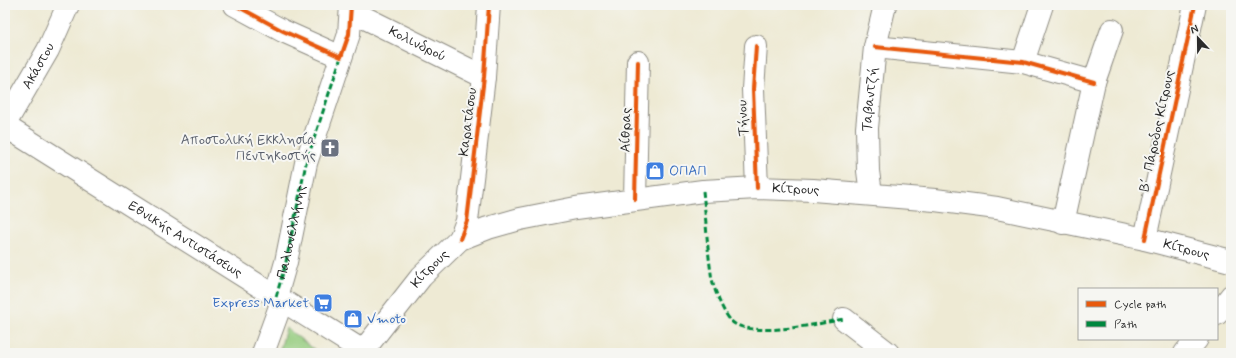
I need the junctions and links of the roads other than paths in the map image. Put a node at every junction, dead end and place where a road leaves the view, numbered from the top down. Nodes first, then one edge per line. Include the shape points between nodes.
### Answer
1 (68, 5) edge
2 (235, 5) edge
3 (489, 5) edge
4 (885, 5) edge
5 (1042, 5) edge
6 (1195, 5) edge
7 (351, 8) edge
8 (1112, 30) dead end
9 (756, 46) dead end
10 (875, 47) junction
11 (341, 57) junction
12 (638, 62) dead end
13 (1023, 62) junction
14 (484, 77) junction
15 (1094, 82) junction
16 (5, 125) edge
17 (757, 188) junction
18 (871, 194) junction
19 (635, 199) junction
20 (1063, 223) junction
21 (460, 239) junction
22 (1146, 239) junction
23 (1231, 261) edge
24 (1231, 296) edge
25 (279, 299) junction
26 (1218, 313) edge
27 (844, 319) dead end
28 (1196, 340) edge
29 (364, 352) edge
30 (263, 353) edge
31 (888, 353) edge
32 (1186, 353) edge

1 - 16 street, Ακάστου via 48,50
2 - 11 street via 283,31
3 - 14 street, Καρατάσου
4 - 10 street, Ταβαντζή
5 - 13 street
6 - 22 street, Β΄ Πάροδος Κίτρους
7 - 11 street, Παλιονελλήνης via 349,34
7 - 14 street, Κολινδρού
8 - 15 street
9 - 17 street, Τήνου via 753,89
10 - 13 street
10 - 18 street, Ταβαντζή via 867,128
11 - 25 street, Παλιονελλήνης via 306,163
12 - 19 street, Αίθρας
13 - 15 street
14 - 21 street, Καρατάσου via 467,221
15 - 20 street
16 - 25 street, Εθνικής Αντιστάσεως
17 - 18 street, Κίτρους
17 - 19 street, Κίτρους
18 - 20 street, Κίτρους via 998,208
19 - 21 street, Κίτρους via 520,219
20 - 22 street, Κίτρους
21 - 29 street, Κίτρους via 421,276
22 - 23 street, Κίτρους
24 - 26 street
25 - 29 street, Εθνικής Αντιστάσεως
25 - 30 street, Παλιονελλήνης
27 - 31 street
28 - 32 street

